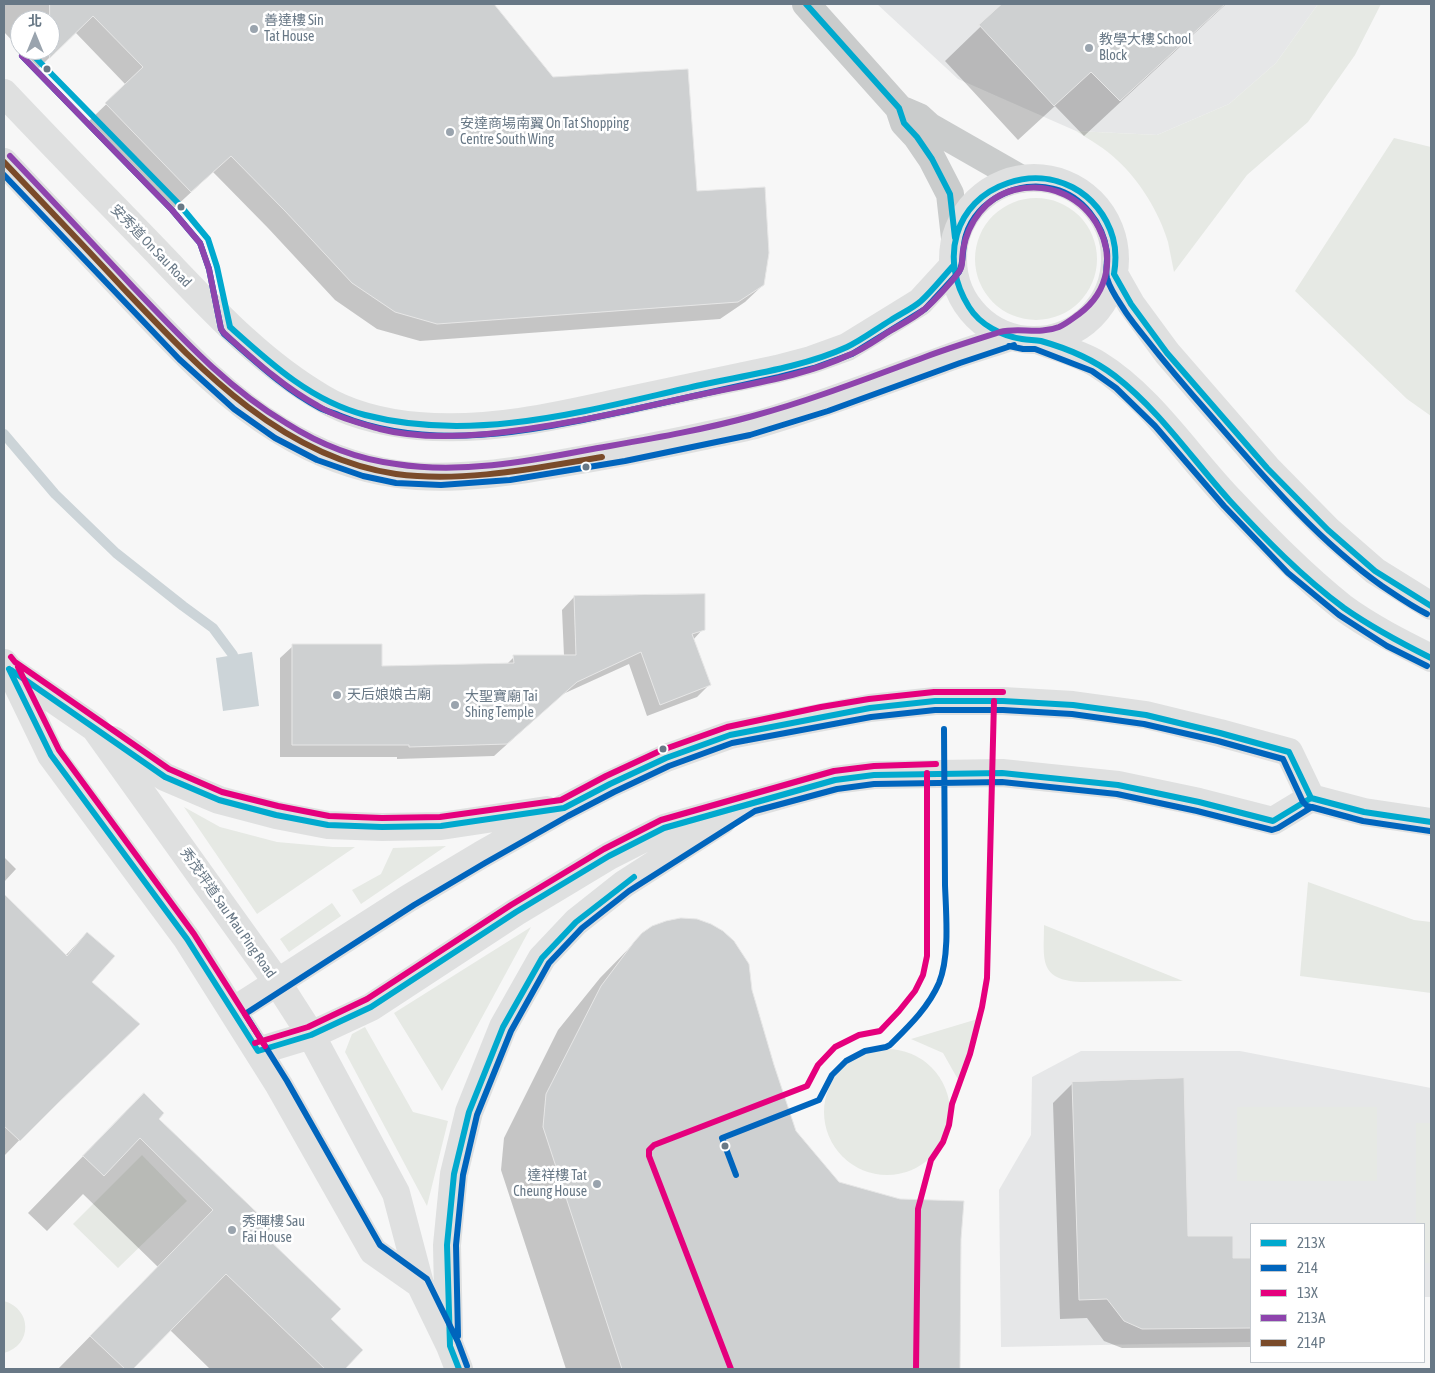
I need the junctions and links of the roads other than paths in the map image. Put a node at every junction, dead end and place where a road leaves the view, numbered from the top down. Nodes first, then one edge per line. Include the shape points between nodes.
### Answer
1 (806, 4) edge
2 (4, 93) edge
3 (899, 108) junction
4 (4, 162) edge
5 (1021, 179) junction
6 (955, 238) junction
7 (953, 266) junction
8 (1114, 274) junction
9 (1010, 337) junction
10 (1037, 340) junction
11 (1431, 606) edge
12 (1431, 658) edge
13 (7, 666) edge
14 (95, 728) junction
15 (1311, 798) junction
16 (751, 803) junction
17 (564, 808) junction
18 (1431, 822) edge
19 (277, 982) junction
20 (233, 1011) junction
21 (311, 1035) junction
22 (258, 1051) junction
23 (420, 1284) junction
24 (454, 1358) edge

1 - 3 street
2 - 7 main road, 安秀道 On Sau Road via 230,327 272,364 324,400 385,421 463,427 528,421 811,360 847,347 920,302
3 - 5 street via 920,117 930,127
3 - 6 street via 904,123 932,159 950,194
4 - 9 main road via 200,369 228,393 307,446 358,465 398,474 444,476 538,468 754,425
5 - 6 main road via 998,186 978,199 964,217
5 - 8 main road via 1053,179 1089,199 1113,236
6 - 7 main road
7 - 9 main road via 958,289 970,310 988,327
8 - 10 main road via 1105,300 1088,320 1065,335
8 - 11 main road via 1130,304 1267,468 1328,530 1375,571
9 - 10 main road
10 - 12 main road via 1096,364 1122,381 1294,566 1344,608 1392,639
13 - 14 main road, 秀茂坪道 Sau Mau Ping Road
13 - 20 main road, 秀茂坪道 Sau Mau Ping Road via 51,755 187,939
14 - 17 main road via 165,777 219,800 328,825 441,826
14 - 19 main road, 秀茂坪道 Sau Mau Ping Road
15 - 16 main road via 1273,820 1095,782 1002,773 955,773 874,775 835,780
15 - 17 main road via 1288,752 1220,733 1146,715 1073,705 935,701 870,708 730,735 666,758
15 - 18 main road via 1364,812
16 - 21 main road via 664,828 609,856 516,912 372,1007
16 - 24 main road via 624,884 576,922 542,958 503,1027 469,1112 454,1174 447,1245
17 - 19 main road via 481,854
19 - 20 main road
19 - 21 main road, 秀茂坪道 Sau Mau Ping Road
20 - 22 main road, 秀茂坪道 Sau Mau Ping Road
21 - 22 main road
21 - 23 main road, 秀茂坪道 Sau Mau Ping Road via 396,1193
22 - 23 main road, 秀茂坪道 Sau Mau Ping Road via 372,1251
23 - 24 main road, 秀茂坪道 Sau Mau Ping Road

